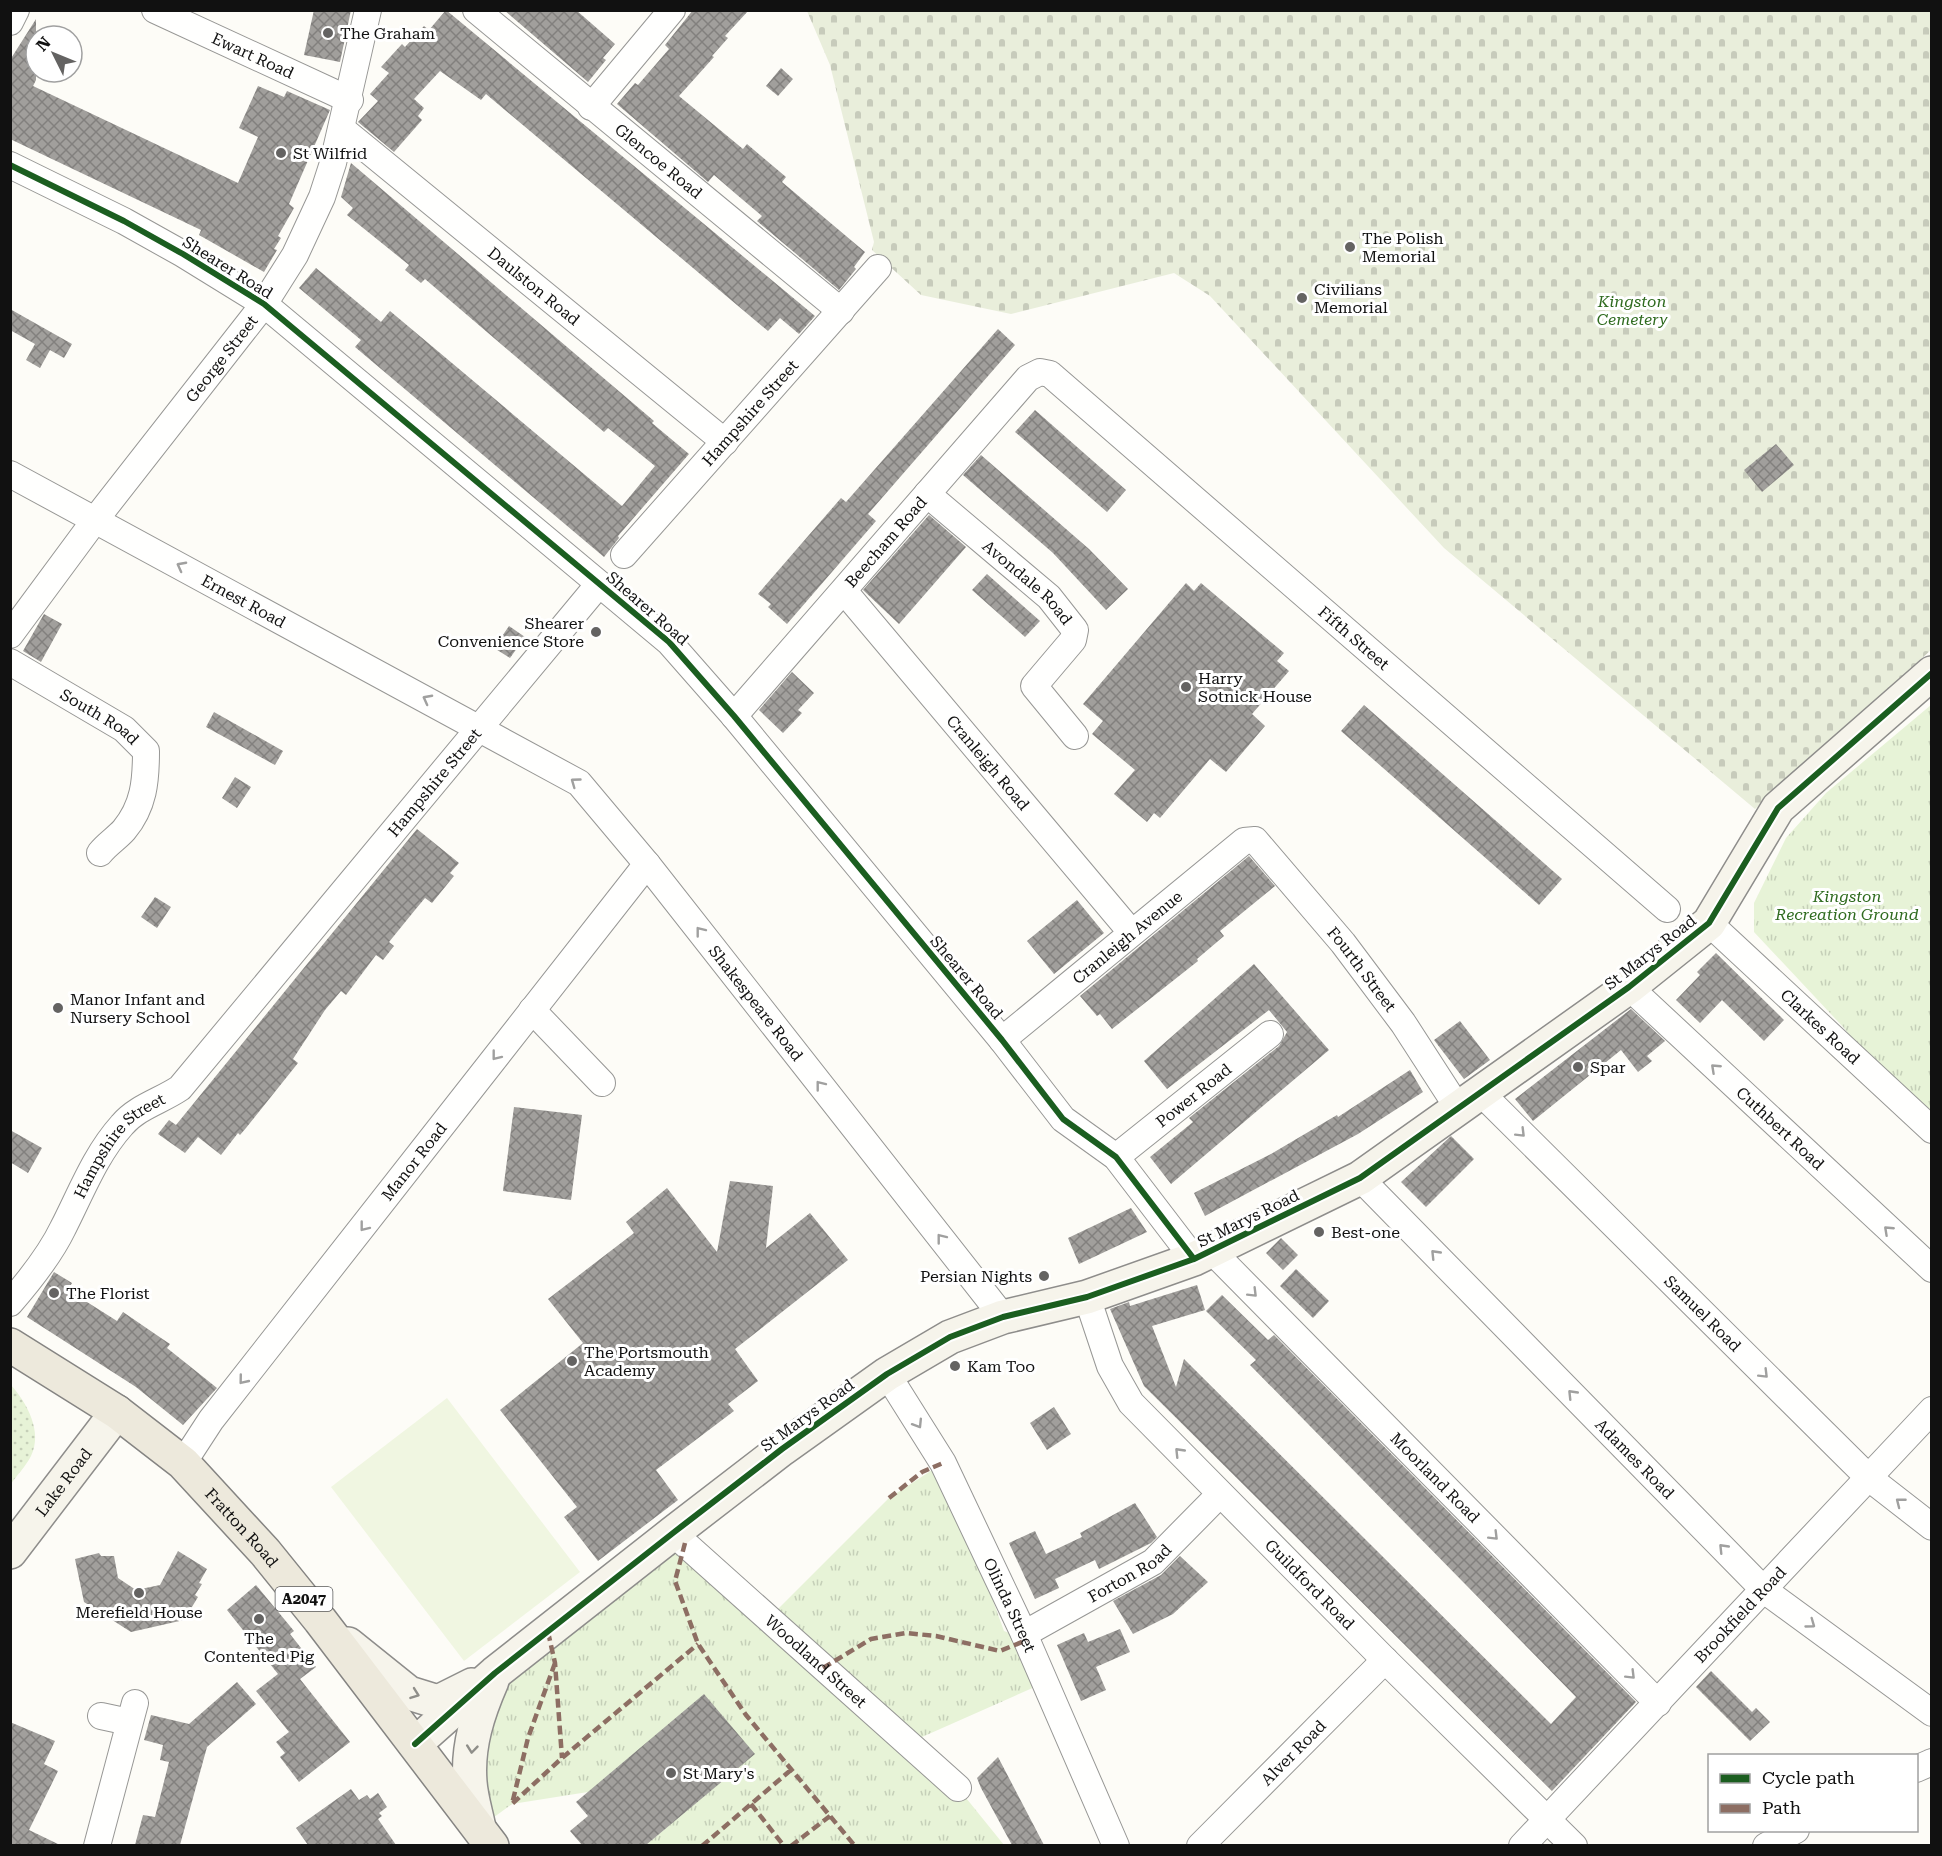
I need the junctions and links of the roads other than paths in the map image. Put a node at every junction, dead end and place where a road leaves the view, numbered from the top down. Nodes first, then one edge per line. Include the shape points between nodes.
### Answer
1 (16, 10) edge
2 (155, 10) edge
3 (368, 10) edge
4 (476, 10) edge
5 (672, 10) edge
6 (10, 22) edge
7 (350, 100) junction
8 (591, 107) junction
9 (342, 129) junction
10 (10, 165) edge
11 (878, 268) dead end
12 (264, 304) junction
13 (841, 311) junction
14 (1040, 372) joint
15 (725, 442) junction
16 (10, 474) edge
17 (927, 494) junction
18 (95, 520) junction
19 (624, 555) dead end
20 (600, 584) junction
21 (844, 591) junction
22 (10, 635) edge
23 (10, 662) edge
24 (1932, 673) edge
25 (734, 716) junction
26 (478, 726) junction
27 (1075, 736) dead end
28 (1255, 840) joint
29 (100, 853) dead end
30 (647, 864) junction
31 (1667, 909) dead end
32 (1709, 923) junction
33 (1131, 932) junction
34 (1629, 987) junction
35 (532, 1010) junction
36 (1270, 1034) dead end
37 (1002, 1040) junction
38 (602, 1083) dead end
39 (1469, 1100) junction
40 (1932, 1130) edge
41 (1116, 1157) junction
42 (1360, 1178) junction
43 (1203, 1255) junction
44 (1932, 1269) edge
45 (1087, 1297) junction
46 (10, 1303) edge
47 (1003, 1317) junction
48 (10, 1345) edge
49 (887, 1374) junction
50 (1932, 1410) edge
51 (117, 1412) junction
52 (183, 1463) junction
53 (1869, 1478) junction
54 (1220, 1494) junction
55 (1932, 1527) edge
56 (673, 1533) junction
57 (10, 1552) edge
58 (1764, 1590) junction
59 (320, 1620) junction
60 (1024, 1634) junction
61 (1385, 1660) junction
62 (495, 1674) junction
63 (1658, 1703) junction
64 (1932, 1713) edge
65 (101, 1716) dead end
66 (415, 1744) junction
67 (1932, 1762) edge
68 (1918, 1769) edge
69 (958, 1788) dead end
70 (1547, 1819) junction
71 (1792, 1832) edge
72 (486, 1837) edge
73 (97, 1845) edge
74 (1116, 1845) edge
75 (1200, 1845) edge
76 (1522, 1845) edge
77 (1574, 1845) edge
78 (1766, 1845) edge

1 - 6 street
2 - 7 street, Ewart Road
3 - 7 street, George Street
4 - 8 street, Glencoe Road
5 - 8 street
7 - 9 street, George Street
8 - 13 street, Glencoe Road
9 - 12 street, George Street via 310,225
9 - 15 street, Daulston Road
10 - 12 street, Shearer Road via 134,226
11 - 13 street, Hampshire Street
12 - 18 street, George Street
12 - 20 street, Shearer Road
13 - 15 street, Hampshire Street
14 - 17 street, Beecham Road via 1028,378
14 - 31 street, Fifth Street via 1050,374
15 - 19 street, Hampshire Street
16 - 18 street, Ernest Road
17 - 21 street, Beecham Road
17 - 27 street, Avondale Road via 1049,597 1070,621 1075,630 1073,640 1034,686
18 - 22 street, George Street
26 -> 18 street, Ernest Road
20 - 25 street, Shearer Road via 669,642
20 - 26 street, Hampshire Street
21 - 25 street, Beecham Road
21 - 33 street, Cranleigh Road
23 - 29 street, South Road via 124,729 146,751 146,783 138,809 123,831
24 - 32 street, St Marys Road via 1778,808
25 - 37 street, Shearer Road
30 -> 26 street, Shakespeare Road via 579,783
26 - 46 street, Hampshire Street via 180,1088 142,1108 122,1124 78,1194 43,1261
28 - 33 street, Cranleigh Avenue via 1244,842
28 - 39 street, Fourth Street
30 - 35 street, Manor Road
47 -> 30 street, Shakespeare Road
32 - 34 street, St Marys Road
32 - 40 street, Clarkes Road
33 - 37 street, Cranleigh Avenue
34 - 39 street, St Marys Road
44 -> 34 street, Cuthbert Road
35 - 38 street
35 -> 52 street, Manor Road via 211,1420
36 - 41 street, Power Road
37 - 41 street, Shearer Road via 1063,1119
39 - 42 street, St Marys Road
39 -> 53 street, Samuel Road
41 - 43 street, Shearer Road
42 - 43 street, St Marys Road
58 -> 42 street, Adames Road
43 - 45 street, St Marys Road
43 -> 63 street, Moorland Road
45 - 47 street, St Marys Road
54 -> 45 street, Guildford Road via 1131,1403 1110,1366
47 - 49 street, St Marys Road via 950,1337
48 - 51 main road, Fratton Road / A2047
49 - 56 street, St Marys Road
49 -> 60 street, Olinda Street via 942,1463
50 - 53 street, Brookfield Road
51 - 52 main road, Fratton Road / A2047
51 - 57 street, Lake Road
52 - 59 main road, Fratton Road / A2047 via 265,1552
55 -> 53 street, Samuel Road
53 - 58 street, Brookfield Road
54 - 60 street, Forton Road via 1153,1562
54 - 61 street, Guildford Road
56 - 62 street, St Marys Road
56 - 69 street, Woodland Street
58 - 63 street, Brookfield Road
58 -> 64 street, Adames Road
59 -> 62 street via 409,1693 438,1702
59 - 66 main road, Fratton Road / A2047
60 - 74 street, Olinda Street
61 - 70 street, Guildford Road
61 - 75 street, Alver Road
62 - 66 street, St Marys Road
62 -> 72 street via 477,1717 470,1782
63 - 70 street, Brookfield Road
65 - 73 street via 132,1713
66 - 72 main road, Fratton Road / A2047
67 - 68 street
70 - 76 street, Brookfield Road
70 - 77 street, Guildford Road
71 - 78 street

